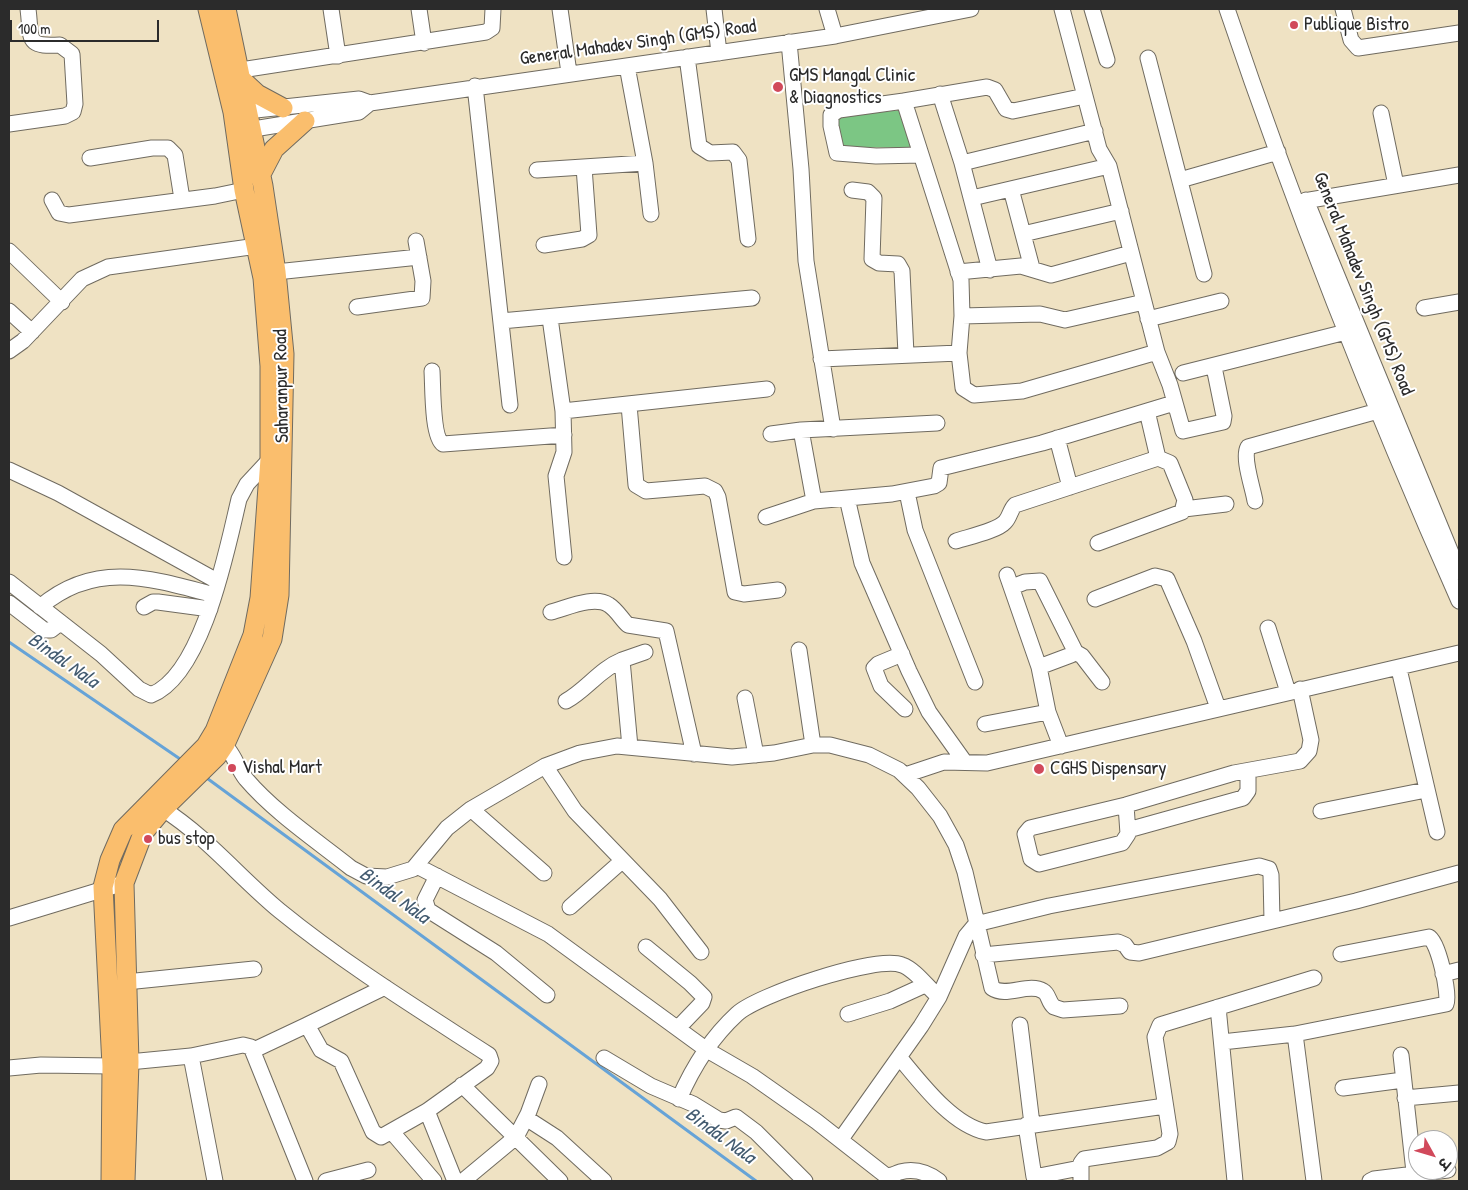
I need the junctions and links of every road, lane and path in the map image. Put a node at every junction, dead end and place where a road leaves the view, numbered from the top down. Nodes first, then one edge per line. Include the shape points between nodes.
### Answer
1 (28, 9) edge
2 (208, 9) edge
3 (226, 9) edge
4 (331, 9) edge
5 (419, 9) edge
6 (493, 9) edge
7 (560, 9) edge
8 (714, 9) edge
9 (827, 9) edge
10 (971, 9) edge
11 (1062, 9) edge
12 (1092, 9) edge
13 (1227, 9) edge
14 (1236, 9) edge
15 (1343, 9) edge
16 (1459, 33) edge
17 (835, 36) junction
18 (789, 42) junction
19 (424, 43) junction
20 (719, 53) junction
21 (338, 56) junction
22 (687, 57) junction
23 (1148, 58) dead end
24 (1107, 60) dead end
25 (627, 66) junction
26 (569, 73) junction
27 (242, 76) junction
28 (475, 86) junction
29 (940, 94) junction
30 (1085, 96) junction
31 (904, 101) junction
32 (370, 103) junction
33 (283, 108) junction
34 (1381, 113) dead end
35 (242, 121) junction
36 (304, 121) junction
37 (9, 124) edge
38 (1095, 131) junction
39 (1278, 152) junction
40 (921, 155) junction
41 (90, 158) dead end
42 (645, 162) junction
43 (962, 164) junction
44 (1109, 166) junction
45 (584, 167) junction
46 (537, 170) dead end
47 (261, 174) junction
48 (1459, 175) edge
49 (1180, 180) junction
50 (1396, 185) junction
51 (1011, 189) junction
52 (244, 190) junction
53 (852, 190) dead end
54 (972, 198) junction
55 (182, 199) junction
56 (52, 200) dead end
57 (1301, 201) junction
58 (1121, 211) junction
59 (651, 214) dead end
60 (1023, 234) junction
61 (748, 239) dead end
62 (416, 241) dead end
63 (544, 245) dead end
64 (257, 246) junction
65 (9, 251) edge
66 (1130, 253) junction
67 (419, 257) junction
68 (1032, 268) junction
69 (990, 270) junction
70 (276, 272) junction
71 (958, 272) junction
72 (1204, 274) dead end
73 (752, 298) dead end
74 (1221, 301) dead end
75 (62, 302) junction
76 (1144, 302) junction
77 (1459, 302) edge
78 (358, 307) dead end
79 (1424, 308) dead end
80 (9, 311) edge
81 (962, 316) junction
82 (550, 318) junction
83 (1148, 319) junction
84 (501, 321) junction
85 (32, 332) junction
86 (1346, 332) junction
87 (9, 351) edge
88 (1157, 352) junction
89 (959, 353) junction
90 (906, 354) junction
91 (821, 359) junction
92 (1214, 367) junction
93 (432, 372) dead end
94 (1184, 373) dead end
95 (767, 389) dead end
96 (1174, 403) junction
97 (510, 405) dead end
98 (630, 405) junction
99 (563, 411) junction
100 (1148, 411) junction
101 (1378, 411) junction
102 (937, 423) dead end
103 (833, 429) junction
104 (801, 430) junction
105 (564, 434) junction
106 (771, 434) dead end
107 (1057, 438) junction
108 (277, 454) junction
109 (1158, 458) junction
110 (9, 470) edge
111 (1070, 488) junction
112 (907, 492) junction
113 (847, 498) junction
114 (1255, 501) dead end
115 (814, 502) junction
116 (1226, 504) dead end
117 (1184, 508) junction
118 (766, 516) dead end
119 (956, 541) dead end
120 (1098, 543) dead end
121 (564, 557) dead end
122 (1459, 571) edge
123 (9, 582) edge
124 (778, 590) dead end
125 (214, 595) junction
126 (1095, 599) dead end
127 (1459, 601) edge
128 (9, 603) edge
129 (40, 607) junction
130 (144, 607) dead end
131 (551, 612) dead end
132 (60, 623) junction
133 (1268, 628) dead end
134 (799, 650) dead end
135 (645, 652) dead end
136 (1075, 652) junction
137 (1459, 653) edge
138 (902, 654) junction
139 (622, 660) junction
140 (1039, 667) junction
141 (1400, 669) junction
142 (975, 682) dead end
143 (1102, 682) dead end
144 (1294, 690) junction
145 (745, 698) dead end
146 (566, 702) dead end
147 (1218, 708) junction
148 (905, 709) dead end
149 (1048, 712) junction
150 (985, 724) dead end
151 (813, 745) junction
152 (215, 746) junction
153 (1061, 746) junction
154 (630, 747) junction
155 (694, 754) junction
156 (756, 755) junction
157 (964, 761) junction
158 (545, 766) junction
159 (1248, 771) junction
160 (905, 775) junction
161 (1426, 790) junction
162 (158, 805) junction
163 (1126, 805) junction
164 (471, 809) junction
165 (1320, 810) dead end
166 (1128, 830) junction
167 (1437, 832) dead end
168 (622, 861) junction
169 (417, 866) junction
170 (544, 872) dead end
171 (1459, 873) edge
172 (437, 876) junction
173 (124, 883) junction
174 (103, 887) junction
175 (570, 908) dead end
176 (9, 918) edge
177 (1272, 921) junction
178 (976, 924) junction
179 (646, 947) dead end
180 (701, 952) dead end
181 (1340, 954) dead end
182 (983, 955) junction
183 (254, 969) dead end
184 (1459, 970) edge
185 (1443, 974) junction
186 (1314, 978) dead end
187 (126, 982) junction
188 (925, 985) junction
189 (384, 987) junction
190 (547, 995) dead end
191 (939, 997) junction
192 (1120, 1006) dead end
193 (1218, 1007) junction
194 (848, 1014) dead end
195 (1020, 1024) dead end
196 (307, 1025) junction
197 (678, 1028) junction
198 (1295, 1034) junction
199 (1222, 1042) junction
200 (254, 1050) junction
201 (707, 1050) junction
202 (1401, 1055) dead end
203 (191, 1056) junction
204 (604, 1058) dead end
205 (900, 1058) junction
206 (120, 1064) junction
207 (9, 1068) edge
208 (1403, 1080) junction
209 (539, 1084) dead end
210 (462, 1086) junction
211 (1343, 1088) dead end
212 (1459, 1093) edge
213 (1405, 1098) junction
214 (679, 1099) junction
215 (1165, 1106) junction
216 (428, 1112) junction
217 (526, 1118) junction
218 (1029, 1125) junction
219 (1409, 1130) edge
220 (392, 1132) junction
221 (516, 1137) junction
222 (841, 1139) junction
223 (368, 1170) dead end
224 (1081, 1175) edge
225 (1408, 1177) edge
226 (111, 1181) edge
227 (125, 1181) edge
228 (215, 1181) edge
229 (305, 1181) edge
230 (326, 1181) edge
231 (434, 1181) edge
232 (455, 1181) edge
233 (463, 1181) edge
234 (560, 1181) edge
235 (604, 1181) edge
236 (805, 1181) edge
237 (939, 1181) edge
238 (1235, 1181) edge
239 (1314, 1181) edge
240 (1370, 1181) edge

1 - 37 street via 35,44 60,45 72,54 75,104 73,112 65,116
2 - 35 main road, Saharanpur Road
3 - 27 main road, Saharanpur Road
4 - 21 street
5 - 19 street
6 - 19 street via 492,28 486,32
7 - 26 street
8 - 20 street
9 - 17 street
10 - 17 street, General Mahadev Singh (GMS) Road
11 - 30 street
12 - 24 street
13 - 39 street
14 - 57 street, General Mahadev Singh (GMS) Road
15 - 16 street via 1351,40 1358,48
17 - 18 street, General Mahadev Singh (GMS) Road
18 - 20 street, General Mahadev Singh (GMS) Road
18 - 91 street via 806,261
19 - 21 street
20 - 22 street, General Mahadev Singh (GMS) Road
21 - 27 street
22 - 25 street, General Mahadev Singh (GMS) Road
22 - 61 street via 699,146 710,153 733,152 739,160
23 - 49 street
25 - 26 street, General Mahadev Singh (GMS) Road
25 - 42 street
26 - 28 street, General Mahadev Singh (GMS) Road
27 - 33 main road via 257,94
27 - 35 main road, Saharanpur Road
28 - 32 street, General Mahadev Singh (GMS) Road
28 - 84 street
29 - 30 street via 991,87 1009,111
29 - 31 street
29 - 43 street
30 - 38 street
31 - 40 street
31 - 40 street via 833,112 830,118 835,149 842,154
32 - 33 street, General Mahadev Singh (GMS) Road via 359,99
32 - 36 street, General Mahadev Singh (GMS) Road via 359,112
33 - 35 street, General Mahadev Singh (GMS) Road
34 - 50 street
35 - 36 street, General Mahadev Singh (GMS) Road
35 - 47 main road, Saharanpur Road
35 - 52 main road, Saharanpur Road
36 - 47 main road via 274,148
38 - 43 street
38 - 44 street via 1099,149
39 - 49 street
39 - 57 street
40 - 71 street
41 - 55 street via 168,148 175,155
42 - 45 street
42 - 59 street
43 - 54 street
44 - 51 street
44 - 58 street
45 - 46 street
45 - 63 street via 589,235
47 - 70 main road, Saharanpur Road
48 - 50 street
49 - 72 street
50 - 57 street
51 - 54 street
51 - 60 street
52 - 55 street
52 - 64 main road, Saharanpur Road
53 - 90 street via 868,192 874,198 872,259 879,263 898,264 902,271
54 - 69 street
55 - 56 street via 69,215 59,213
57 - 86 street
57 - 122 street, General Mahadev Singh (GMS) Road
58 - 60 street
58 - 66 street
60 - 68 street
62 - 67 street
64 - 75 street via 108,267 82,279
64 - 108 main road, Saharanpur Road via 266,304
65 - 75 street
66 - 68 street via 1051,275
66 - 76 street
67 - 70 street
67 - 78 street via 422,298
68 - 69 street
69 - 71 street
70 - 108 main road, Saharanpur Road via 284,354
71 - 81 street
73 - 82 street
74 - 83 street
75 - 85 street
76 - 81 street via 1065,320 1040,314
76 - 83 street
77 - 79 street
80 - 85 street
81 - 89 street
82 - 84 street
82 - 99 street
83 - 88 street
84 - 97 street
85 - 87 street
86 - 92 street
86 - 101 street
88 - 89 street via 1022,391 981,395 974,395 963,388
88 - 96 street
89 - 90 street
90 - 91 street
91 - 103 street
92 - 94 street
92 - 96 street via 1223,422 1182,431
93 - 105 street via 436,430 443,444
95 - 98 street
96 - 100 street
98 - 99 street
98 - 124 street via 636,486 646,491 711,487 718,496 735,592
99 - 105 street
100 - 107 street
100 - 109 street
101 - 114 street via 1252,444 1246,452
101 - 127 street
102 - 103 street
103 - 104 street
104 - 106 street
104 - 115 street
105 - 121 street via 564,452 556,476
107 - 111 street
107 - 112 street via 941,468 937,485
108 - 125 street via 247,484 239,499
108 - 152 main road, Saharanpur Road via 279,595 272,639
109 - 111 street
109 - 117 street via 1170,463
110 - 125 street via 58,493
111 - 119 street via 1016,505 999,527
112 - 113 street
112 - 142 street via 915,530
113 - 115 street
113 - 138 street via 862,563
115 - 118 street
116 - 117 street
117 - 120 street via 1174,516
123 - 129 street
125 - 129 street via 165,582 108,576 65,590
125 - 130 street via 153,602
125 - 132 street via 182,668 151,695 139,689
126 - 147 street via 1155,576 1168,579
128 - 132 street via 44,630 51,630
129 - 132 street
131 - 155 street via 600,602 611,606 628,626 666,631
133 - 144 street
134 - 151 street
135 - 139 street
136 - 140 street
136 - 140 street via 1040,582 1009,581
136 - 143 street via 1082,656
137 - 141 street
138 - 148 street via 874,668 880,686
138 - 157 street via 929,712
139 - 146 street
139 - 154 street
140 - 149 street
141 - 144 street
141 - 161 street
144 - 147 street
144 - 159 street via 1311,740 1307,756 1300,761
145 - 156 street
147 - 153 street
149 - 150 street
149 - 153 street
151 - 156 street
151 - 160 street via 830,745 869,755
152 - 162 main road
152 - 169 street via 231,752 251,784 351,868 366,876 387,877
153 - 157 street via 987,763
154 - 155 street
154 - 158 street via 617,746 580,753
155 - 156 street
157 - 160 street via 944,762
158 - 164 street
158 - 168 street via 575,811
159 - 163 street
159 - 166 street via 1248,791 1243,798
160 - 178 street via 940,816 956,845 966,872
161 - 165 street
161 - 167 street
162 - 173 main road via 142,834
162 - 174 main road via 123,830
162 - 189 street via 190,827 281,912
163 - 166 street
163 - 166 street via 1030,828 1025,834 1031,859 1039,864 1122,843
164 - 169 street via 439,836
164 - 170 street
168 - 175 street
168 - 180 street via 660,899
169 - 172 street
171 - 177 street
172 - 190 street via 426,900 428,910 496,953
172 - 197 street via 548,934
173 - 174 street
173 - 187 main road
174 - 176 street
174 - 206 main road
177 - 178 street via 1271,875 1269,869 1259,866 1049,906
177 - 182 street via 1139,953 1130,952 1118,942
178 - 182 street
178 - 191 street via 966,936
179 - 197 street via 704,997
181 - 185 street via 1429,937 1435,943
182 - 192 street via 989,984 994,990 1039,989 1046,993 1054,1007 1063,1010
183 - 187 street
184 - 185 street
185 - 198 street via 1448,1000 1442,1006
186 - 193 street
187 - 206 main road
188 - 191 street
188 - 194 street via 890,1001
188 - 201 street via 914,972 900,964 872,964 844,970 744,1009
189 - 196 street
189 - 210 street via 489,1055 491,1063
191 - 205 street
193 - 199 street
193 - 215 street via 1168,1021 1156,1030
195 - 218 street
196 - 200 street
196 - 220 street via 321,1050 341,1061 373,1132 380,1137
197 - 201 street
198 - 199 street
198 - 239 street
199 - 238 street
200 - 203 street via 242,1045
200 - 229 street via 259,1070
201 - 214 street
201 - 222 street via 752,1076
202 - 208 street
203 - 206 street
203 - 228 street
204 - 214 street
205 - 218 street via 946,1108 977,1130 994,1133
205 - 222 street
206 - 207 street
206 - 226 main road
206 - 227 main road
208 - 211 street
208 - 213 street
209 - 217 street
210 - 216 street
210 - 221 street
212 - 213 street
213 - 219 street
214 - 236 street via 720,1120 736,1117 756,1132
215 - 218 street
215 - 224 street via 1170,1134 1164,1146 1088,1158 1081,1163
216 - 220 street
216 - 232 street
217 - 221 street
217 - 235 street via 557,1138
218 - 224 street via 1034,1177
220 - 231 street
221 - 233 street
221 - 234 street
222 - 237 street via 889,1177 913,1170 929,1174
223 - 230 street
225 - 240 street

